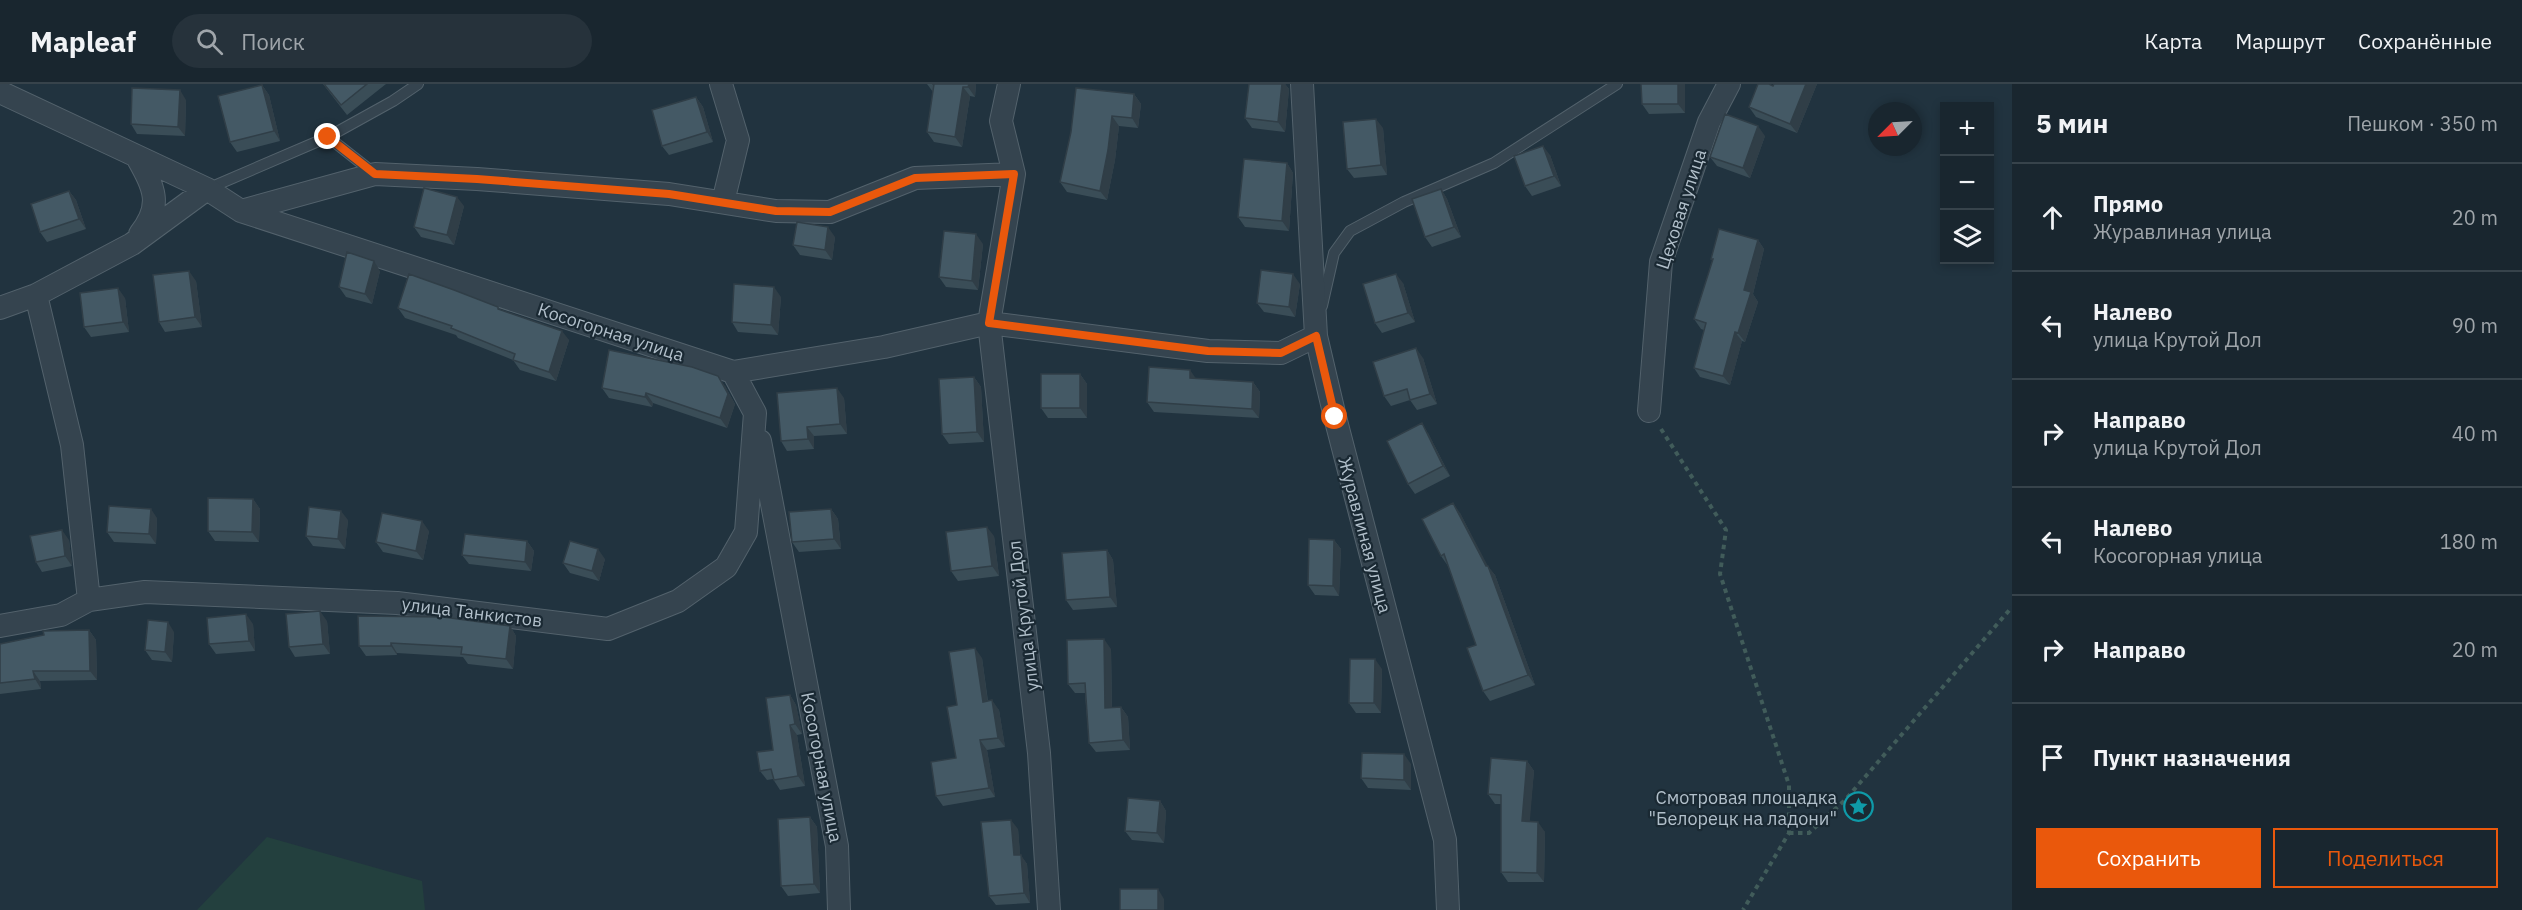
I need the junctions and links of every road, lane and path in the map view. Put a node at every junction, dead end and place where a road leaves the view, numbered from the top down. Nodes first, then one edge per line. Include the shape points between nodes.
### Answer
1 (418, 84) edge
2 (722, 84) edge
3 (1009, 84) edge
4 (1302, 84) edge
5 (1617, 84) edge
6 (1729, 84) edge
7 (0, 92) edge
8 (328, 137) junction
9 (137, 157) junction
10 (375, 174) junction
11 (1014, 174) junction
12 (207, 189) junction
13 (723, 202) junction
14 (241, 211) junction
15 (132, 244) junction
16 (36, 295) junction
17 (0, 308) edge
18 (989, 323) junction
19 (1316, 336) junction
20 (733, 372) junction
21 (1650, 411) joint
22 (755, 413) junction
23 (89, 600) junction
24 (2012, 607) edge
25 (0, 626) edge
26 (1789, 833) junction
27 (839, 910) edge
28 (1049, 910) edge
29 (1448, 910) edge
30 (1743, 910) edge

1 - 8 lane
2 - 13 street via 738,140
3 - 11 street, улица Крутой Дол via 1001,121
4 - 19 street, Журавлиная улица
5 - 19 lane via 1494,163 1404,202 1350,231 1334,253
6 - 21 street, Цеховая улица via 1709,122 1661,262
7 - 9 street, Косогорная улица
8 - 10 lane
8 - 12 lane
9 - 12 street, Косогорная улица
9 - 15 street via 152,186 155,204 149,223
10 - 13 street via 669,194
10 - 14 street
11 - 13 street via 915,178 830,212 776,211
11 - 18 street, улица Крутой Дол
12 - 14 street, Косогорная улица
12 - 15 street
14 - 20 street, Косогорная улица
15 - 16 street
16 - 17 street
16 - 23 street via 72,445
18 - 19 street via 1208,351 1281,353
18 - 20 street, Косогорная улица via 884,347
18 - 28 street, улица Крутой Дол via 1039,753
19 - 29 street, Журавлиная улица via 1445,840
20 - 22 street
21 - 26 path via 1726,530 1720,574 1789,785
22 - 23 street, улица Танкистов via 746,532 726,567 678,602 608,629 397,603 145,592
22 - 27 street, Косогорная улица via 837,846
23 - 25 street, улица Танкистов via 61,615
24 - 26 path via 1846,799 1809,833
26 - 30 path

